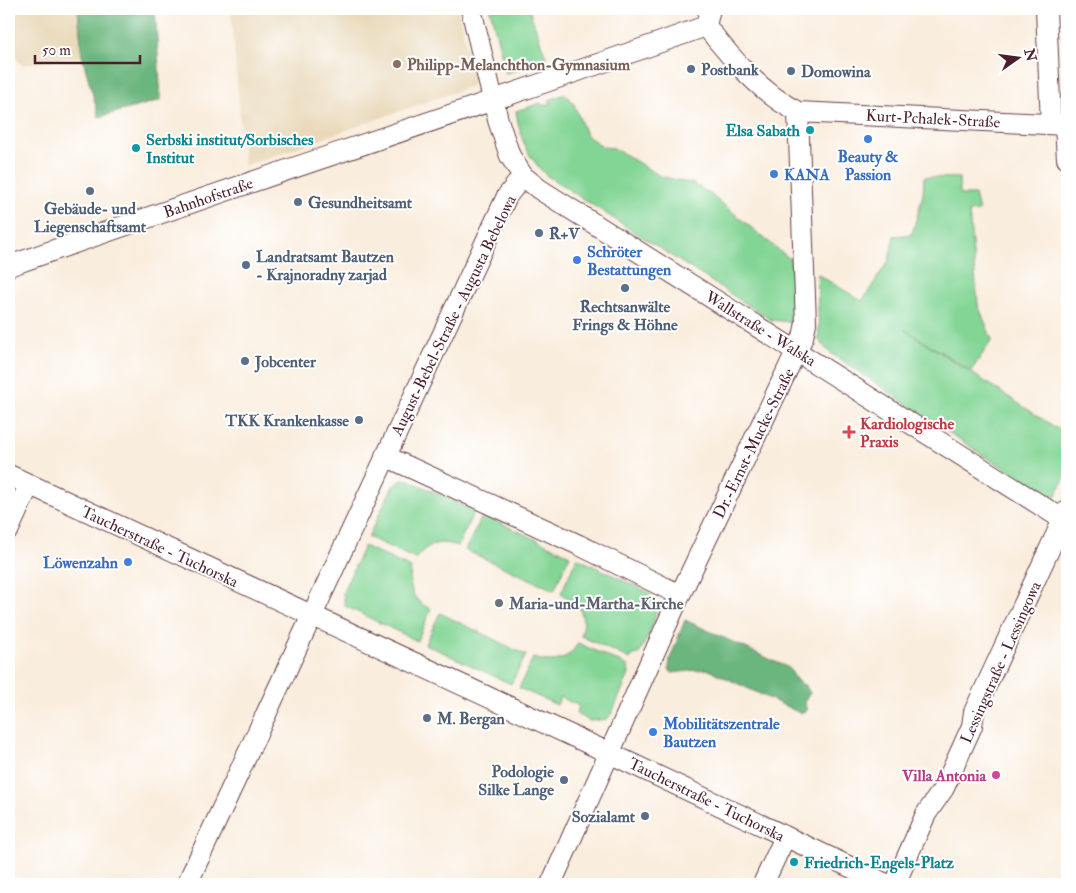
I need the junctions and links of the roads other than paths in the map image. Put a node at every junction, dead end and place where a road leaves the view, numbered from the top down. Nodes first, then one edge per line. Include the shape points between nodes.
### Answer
1 (471, 9) edge
2 (1046, 9) edge
3 (708, 17) edge
4 (493, 102) junction
5 (798, 112) junction
6 (1061, 125) edge
7 (1067, 159) edge
8 (523, 176) junction
9 (9, 266) edge
10 (798, 351) junction
11 (385, 456) junction
12 (9, 475) edge
13 (29, 485) junction
14 (1066, 517) edge
15 (9, 529) edge
16 (680, 595) junction
17 (311, 616) junction
18 (609, 753) junction
19 (785, 837) junction
20 (191, 883) edge
21 (551, 884) edge
22 (763, 884) edge
23 (886, 884) edge
24 (895, 884) edge

1 - 4 street, Wallstraße - Walska
2 - 6 street
3 - 4 street, Bahnhofstraße
3 - 5 street via 720,43 772,96
4 - 8 street, Wallstraße - Walska via 510,156
4 - 9 street, Bahnhofstraße
5 - 6 street, Kurt-Pchalek-Straße
5 - 10 street, Dr.-Ernst-Mucke-Straße via 806,323
6 - 7 street
8 - 10 street, Wallstraße - Walska via 595,226
8 - 11 street, August-Bebel-Straße - Augusta Bebelowa via 507,196
10 - 14 street, Wallstraße - Walska
10 - 16 street, Dr.-Ernst-Mucke-Straße
11 - 16 street
11 - 17 street, August-Bebel-Straße - Augusta Bebelowa
12 - 13 street, Taucherstraße - Tuchorska
13 - 15 street
13 - 17 street, Taucherstraße - Tuchorska
14 - 24 street, Lessingstraße - Lessingowa via 974,712 972,726 944,788 926,814
16 - 18 street, Dr.-Ernst-Mucke-Straße
17 - 18 street, Taucherstraße - Tuchorska
17 - 20 street, August-Bebel-Straße - Augusta Bebelowa
18 - 19 street, Taucherstraße - Tuchorska
18 - 21 street, Dr.-Ernst-Mucke-Straße
19 - 22 street
19 - 23 street, Taucherstraße - Tuchorska

